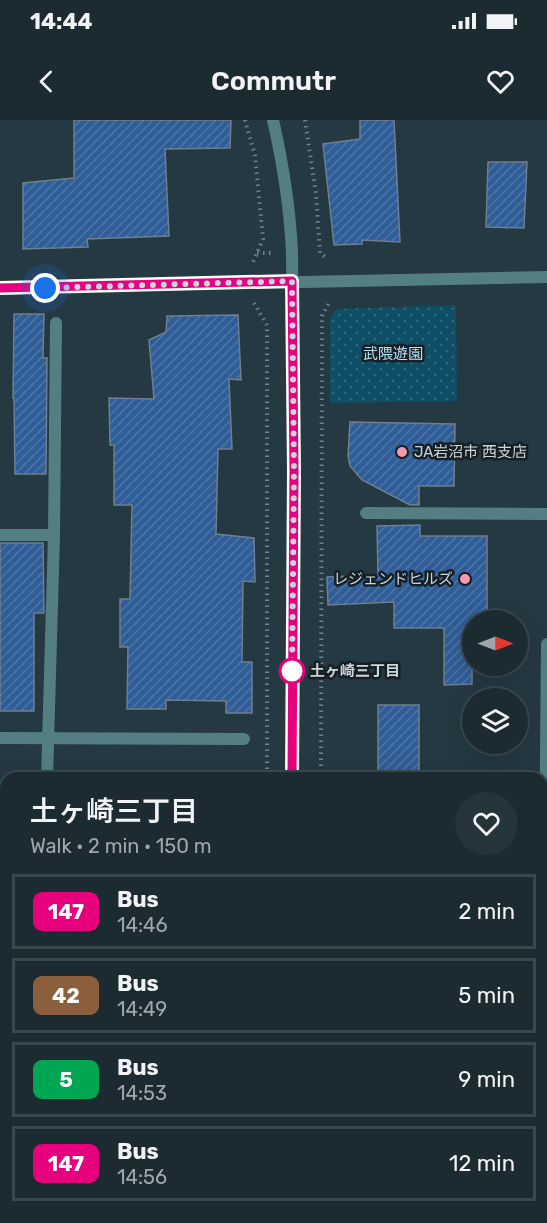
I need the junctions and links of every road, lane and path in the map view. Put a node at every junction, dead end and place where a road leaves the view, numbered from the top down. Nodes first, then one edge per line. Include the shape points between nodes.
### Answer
1 (245, 120) edge
2 (273, 120) edge
3 (305, 120) edge
4 (547, 276) edge
5 (292, 281) junction
6 (331, 281) junction
7 (253, 282) junction
8 (0, 288) edge
9 (56, 323) dead end
10 (366, 513) dead end
11 (547, 514) edge
12 (0, 535) edge
13 (54, 535) junction
14 (547, 644) edge
15 (0, 738) edge
16 (47, 738) junction
17 (244, 739) dead end
18 (47, 772) edge
19 (267, 772) edge
20 (292, 772) edge
21 (321, 772) edge
22 (546, 772) edge

1 - 7 path via 255,156 263,238 253,263
2 - 5 street via 284,166
3 - 6 path via 320,253 331,262
4 - 6 street
5 - 6 street
5 - 7 street
5 - 20 street
6 - 21 path via 331,299 322,316
7 - 8 street
7 - 19 path via 254,304 267,325
9 - 13 street
10 - 11 street
12 - 13 street
13 - 16 street
14 - 22 street
15 - 16 street
16 - 17 street
16 - 18 street

